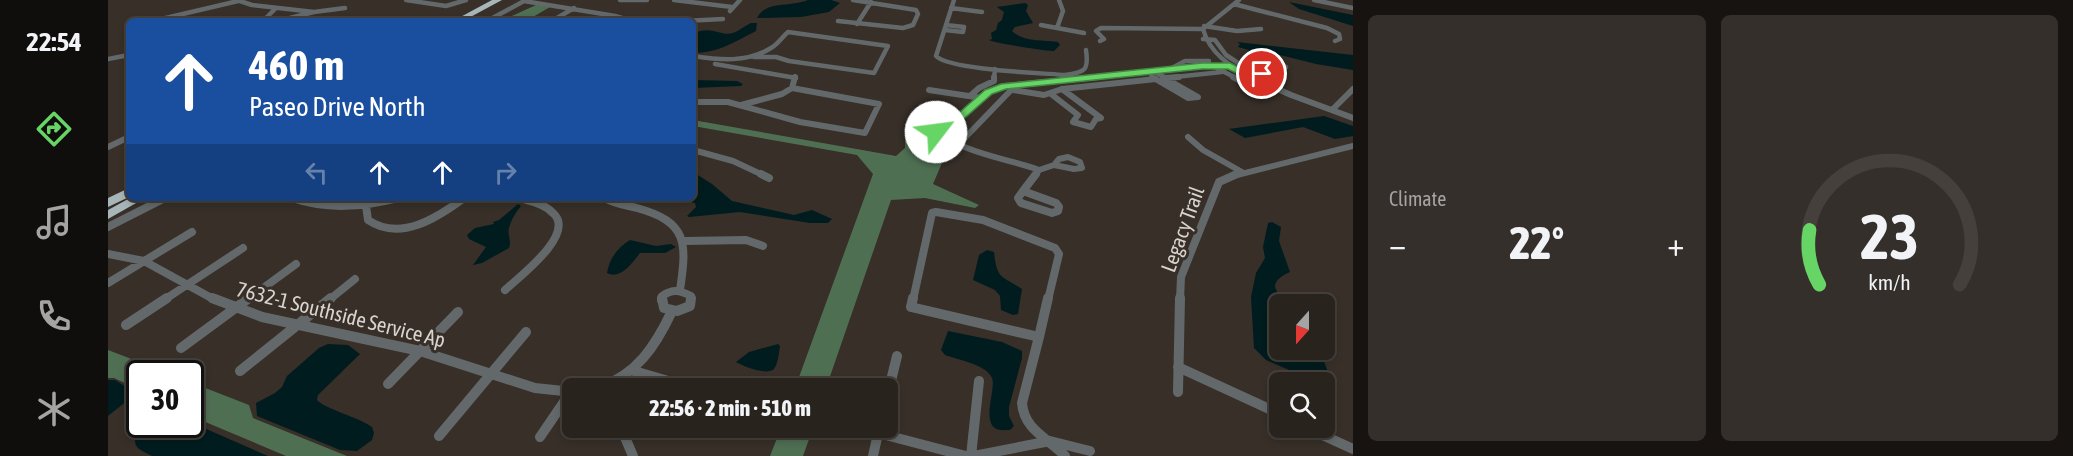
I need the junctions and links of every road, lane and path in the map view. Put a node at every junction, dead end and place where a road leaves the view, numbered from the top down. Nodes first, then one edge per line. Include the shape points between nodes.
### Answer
1 (406, 0) edge
2 (466, 0) edge
3 (498, 0) edge
4 (510, 0) edge
5 (620, 0) edge
6 (636, 0) edge
7 (647, 0) edge
8 (675, 0) edge
9 (740, 0) edge
10 (853, 0) edge
11 (954, 0) edge
12 (1059, 0) edge
13 (1239, 0) edge
14 (1314, 0) edge
15 (237, 1) edge
16 (528, 1) edge
17 (687, 1) edge
18 (871, 2) junction
19 (1233, 4) junction
20 (276, 8) junction
21 (345, 8) dead end
22 (951, 8) junction
23 (1353, 8) edge
24 (574, 9) junction
25 (314, 12) junction
26 (982, 12) dead end
27 (166, 18) edge
28 (267, 18) edge
29 (290, 18) edge
30 (464, 18) edge
31 (477, 18) edge
32 (493, 18) edge
33 (558, 18) edge
34 (621, 18) edge
35 (723, 19) dead end
36 (696, 20) edge
37 (838, 21) dead end
38 (857, 24) junction
39 (1041, 25) dead end
40 (1057, 28) junction
41 (1204, 28) junction
42 (1261, 29) dead end
43 (1084, 33) dead end
44 (1203, 39) junction
45 (1100, 41) dead end
46 (1335, 41) dead end
47 (1086, 50) dead end
48 (126, 56) edge
49 (754, 57) junction
50 (696, 58) edge
51 (108, 59) edge
52 (696, 59) edge
53 (1224, 61) junction
54 (1212, 66) junction
55 (1230, 66) junction
56 (1086, 68) junction
57 (995, 69) junction
58 (1171, 69) junction
59 (1153, 71) junction
60 (1143, 72) junction
61 (1223, 72) junction
62 (1101, 76) junction
63 (1067, 77) junction
64 (1165, 78) junction
65 (1259, 78) junction
66 (1156, 79) junction
67 (1268, 80) junction
68 (1051, 81) junction
69 (792, 88) junction
70 (1013, 88) junction
71 (1062, 89) junction
72 (1277, 89) junction
73 (1353, 89) edge
74 (929, 90) dead end
75 (1051, 94) junction
76 (970, 96) junction
77 (982, 98) junction
78 (764, 100) junction
79 (696, 102) edge
80 (740, 105) junction
81 (1334, 108) junction
82 (762, 111) junction
83 (1353, 118) edge
84 (1188, 137) dead end
85 (126, 138) edge
86 (959, 144) junction
87 (1353, 146) edge
88 (108, 147) edge
89 (696, 151) edge
90 (1054, 165) dead end
91 (1039, 170) junction
92 (1242, 172) junction
93 (769, 178) dead end
94 (1023, 191) junction
95 (126, 193) edge
96 (133, 201) edge
97 (159, 201) edge
98 (300, 201) edge
99 (387, 201) edge
100 (460, 201) edge
101 (533, 201) edge
102 (611, 201) edge
103 (108, 202) edge
104 (366, 206) junction
105 (108, 214) edge
106 (108, 227) edge
107 (192, 232) dead end
108 (685, 241) junction
109 (763, 246) dead end
110 (243, 248) dead end
111 (108, 254) edge
112 (144, 261) junction
113 (296, 264) dead end
114 (355, 279) dead end
115 (108, 283) edge
116 (187, 284) junction
117 (505, 290) dead end
118 (680, 290) junction
119 (234, 308) junction
120 (672, 311) junction
121 (458, 312) dead end
122 (126, 325) dead end
123 (298, 325) junction
124 (526, 332) dead end
125 (1039, 337) junction
126 (181, 348) dead end
127 (420, 351) junction
128 (897, 356) dead end
129 (1178, 367) junction
130 (240, 371) dead end
131 (634, 371) junction
132 (492, 373) junction
133 (622, 378) edge
134 (658, 378) edge
135 (892, 378) edge
136 (980, 381) dead end
137 (388, 384) dead end
138 (562, 392) edge
139 (1178, 392) dead end
140 (562, 407) edge
141 (1269, 409) edge
142 (439, 436) dead end
143 (898, 436) edge
144 (540, 437) dead end
145 (625, 438) edge
146 (877, 438) edge
147 (1329, 438) edge
148 (1050, 441) junction
149 (1353, 449) edge
150 (1090, 452) dead end
151 (1006, 454) edge
152 (633, 456) edge
153 (873, 456) edge
154 (966, 456) edge
155 (973, 456) edge
156 (1065, 456) edge

1 - 2 street via 442,6
3 - 30 highway
4 - 31 highway
5 - 6 street
6 - 7 street
8 - 17 street
9 - 17 street via 731,10
10 - 18 street
11 - 22 street
12 - 40 street via 1063,11
13 - 19 street
14 - 23 street
15 - 20 street
15 - 27 street
16 - 24 street
16 - 32 street
18 - 38 street
18 - 38 street via 914,9 918,14 913,25 906,28
19 - 41 street
19 - 46 street via 1327,28 1339,34 1340,39
20 - 25 street
20 - 28 street
21 - 25 street
22 - 26 street
22 - 57 street via 938,59
24 - 33 street
24 - 34 street
25 - 29 street
35 - 36 street
37 - 38 street
39 - 40 street
40 - 43 street
41 - 42 street
41 - 44 street
41 - 45 street via 1101,28 1096,31 1104,39
44 - 53 street
44 - 65 street via 1215,40 1226,55
47 - 56 street
48 - 51 street
49 - 49 street via 874,73 888,46 786,33
49 - 50 street
52 - 69 street via 794,76
53 - 55 street
53 - 58 street via 1186,61
54 - 55 street
54 - 58 street
54 - 61 street
55 - 65 street
56 - 62 street
56 - 63 street
57 - 63 street
57 - 76 street via 994,81
58 - 59 street
59 - 60 street
59 - 64 street
60 - 62 street
60 - 66 street
61 - 64 street
61 - 72 street via 1260,91
62 - 63 street
63 - 68 street
64 - 66 street via 1198,97 1188,98
65 - 67 street
65 - 67 street via 1274,63 1286,67
65 - 72 street
66 - 71 street
67 - 81 street
68 - 70 street
68 - 71 street
69 - 78 street
69 - 82 street via 879,104 865,133
70 - 75 street via 1033,96
70 - 77 street via 996,88
70 - 86 street
71 - 75 street
71 - 75 street via 1101,118 1091,127 1073,122 1078,115
72 - 81 street
73 - 81 street
74 - 76 street
76 - 77 street
77 - 86 street via 962,117 935,127 936,132
78 - 80 street
78 - 82 street
79 - 80 street
80 - 82 street
81 - 83 street
84 - 92 street
85 - 88 street
86 - 91 street
87 - 92 street, Legacy Trail
89 - 93 street via 733,160
90 - 91 street
91 - 94 street
92 - 129 street, Legacy Trail via 1219,182 1181,277
94 - 94 street via 1018,198 1021,202 1052,213 1058,211 1056,203
95 - 103 highway
96 - 105 highway
97 - 106 street
98 - 104 street via 328,208
99 - 104 street
100 - 104 street via 414,228 376,227 368,220
101 - 117 street via 553,209 560,225 558,232 545,251
102 - 108 street via 668,220
107 - 112 street
108 - 109 street via 746,240
108 - 118 street
110 - 116 street
111 - 112 street, 7632-1 Southside Service Ap
112 - 115 street
112 - 116 street, 7632-1 Southside Service Ap
113 - 119 street
114 - 123 street
116 - 119 street, 7632-1 Southside Service Ap
116 - 122 street
118 - 120 street via 665,293 661,299 664,308
118 - 120 street via 688,293 692,302 682,310
119 - 123 street, 7632-1 Southside Service Ap
119 - 126 street
120 - 131 street via 646,360
121 - 127 street
123 - 127 street, 7632-1 Southside Service Ap
123 - 130 street
124 - 132 street
125 - 125 street via 1059,254 1055,248 983,220 932,213 911,307
125 - 148 street via 1022,411 1033,432
127 - 132 street, 7632-1 Southside Service Ap
127 - 137 street
128 - 135 street
129 - 139 street, Legacy Trail
129 - 141 street
131 - 133 street
131 - 134 street
132 - 138 street, 7632-1 Southside Service Ap via 535,388
132 - 142 street
136 - 155 street
140 - 144 street
143 - 154 street
145 - 152 street
146 - 153 street
147 - 149 street
148 - 150 street
148 - 151 street
148 - 156 street
151 - 155 street

